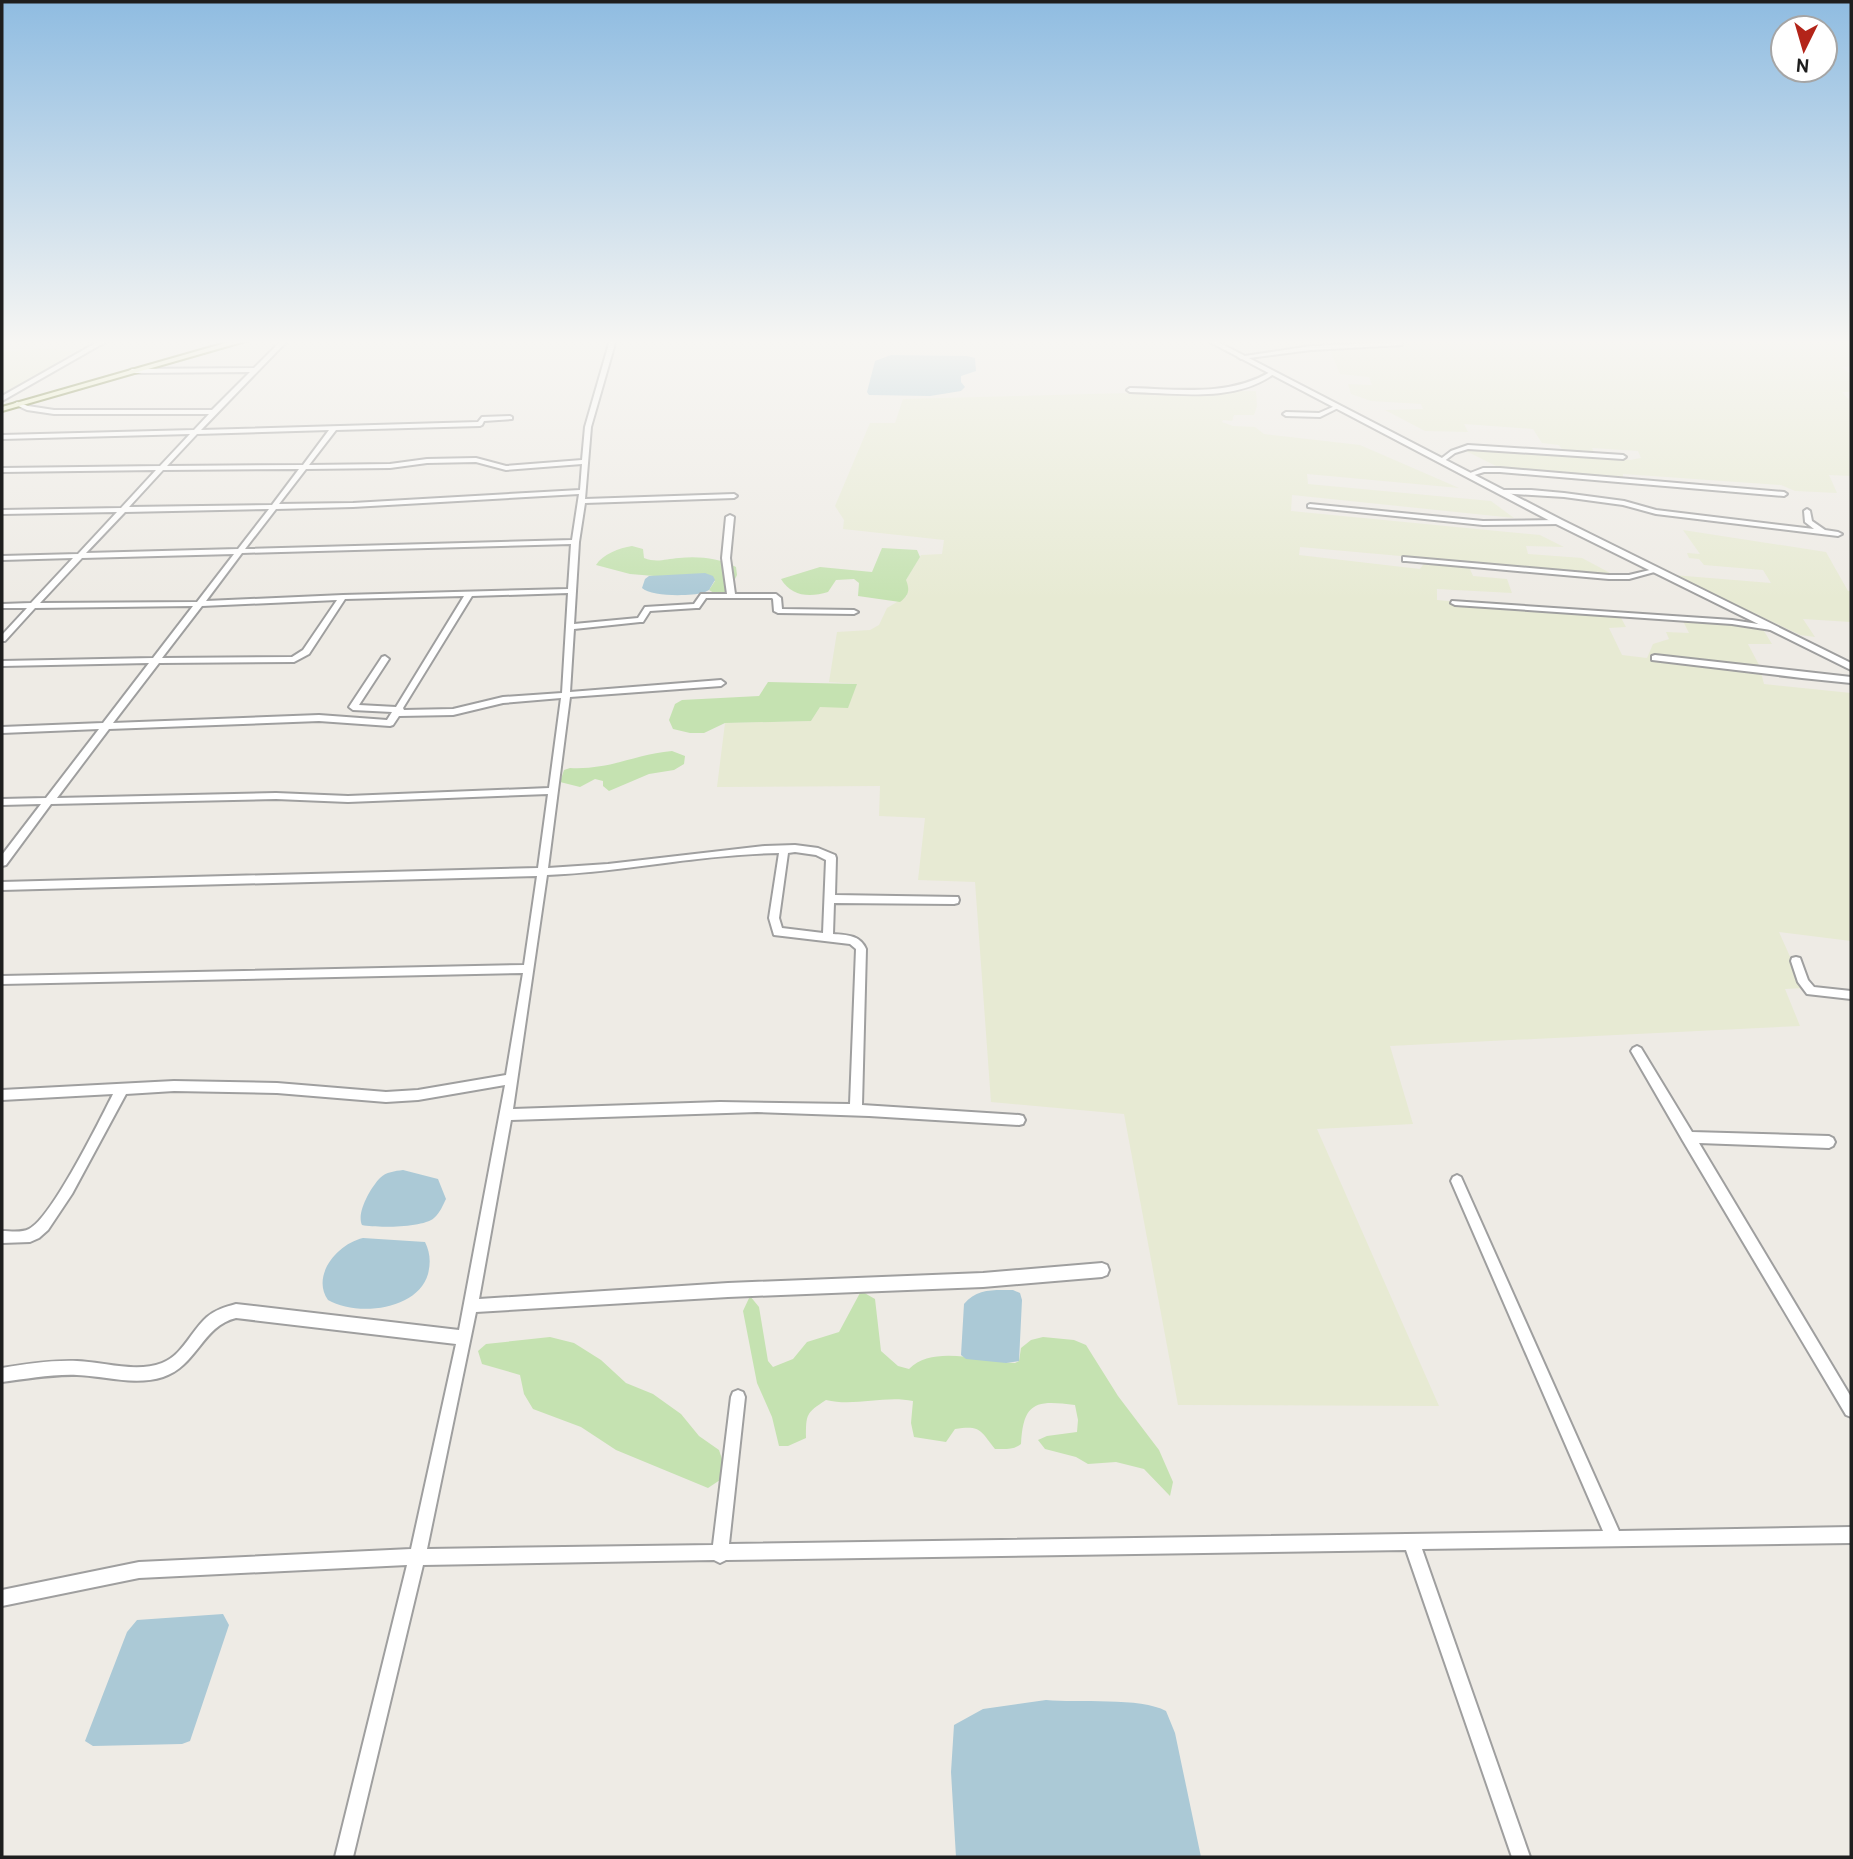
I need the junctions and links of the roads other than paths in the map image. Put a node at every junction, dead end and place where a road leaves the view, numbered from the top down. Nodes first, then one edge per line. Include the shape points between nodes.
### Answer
1 (199, 427) edge
2 (335, 427) junction
3 (347, 427) edge
4 (588, 427) edge
5 (1375, 427) edge
6 (196, 430) junction
7 (2, 437) edge
8 (1623, 457) dead end
9 (1441, 461) junction
10 (585, 462) junction
11 (163, 466) junction
12 (305, 466) junction
13 (2, 470) edge
14 (1468, 475) junction
15 (1501, 492) junction
16 (1784, 494) dead end
17 (583, 496) junction
18 (734, 496) dead end
19 (1310, 506) dead end
20 (272, 507) junction
21 (123, 509) junction
22 (1807, 511) dead end
23 (2, 512) edge
24 (730, 517) dead end
25 (1559, 522) junction
26 (1824, 532) junction
27 (1838, 534) dead end
28 (575, 542) junction
29 (239, 553) junction
30 (79, 556) junction
31 (2, 558) edge
32 (1406, 559) dead end
33 (1654, 571) junction
34 (573, 591) junction
35 (468, 594) junction
36 (732, 596) junction
37 (343, 597) junction
38 (1455, 603) dead end
39 (201, 604) junction
40 (2, 606) edge
41 (33, 606) junction
42 (853, 612) dead end
43 (572, 627) junction
44 (1771, 628) junction
45 (2, 639) edge
46 (1654, 658) dead end
47 (385, 659) dead end
48 (156, 662) junction
49 (2, 663) edge
50 (1851, 667) edge
51 (1851, 680) edge
52 (721, 683) dead end
53 (566, 695) junction
54 (399, 712) junction
55 (105, 727) junction
56 (2, 730) edge
57 (552, 791) junction
58 (49, 801) junction
59 (2, 802) edge
60 (784, 849) junction
61 (2, 862) edge
62 (541, 872) junction
63 (2, 886) edge
64 (830, 899) junction
65 (954, 900) dead end
66 (828, 936) junction
67 (1796, 961) dead end
68 (529, 969) junction
69 (2, 980) edge
70 (1851, 995) edge
71 (1637, 1051) dead end
72 (512, 1079) junction
73 (123, 1087) junction
74 (2, 1095) edge
75 (856, 1111) junction
76 (506, 1115) junction
77 (1019, 1120) dead end
78 (1687, 1137) junction
79 (1829, 1142) dead end
80 (1457, 1181) dead end
81 (2, 1237) edge
82 (1102, 1270) dead end
83 (471, 1306) junction
84 (464, 1338) junction
85 (2, 1375) edge
86 (737, 1397) dead end
87 (1851, 1410) edge
88 (1851, 1535) edge
89 (1614, 1538) junction
90 (1411, 1542) junction
91 (720, 1555) junction
92 (418, 1558) junction
93 (2, 1598) edge
94 (344, 1857) edge
95 (1521, 1857) edge

1 - 6 street
2 - 3 street
2 - 6 street
2 - 12 street
4 - 10 street
5 - 9 street
6 - 7 street
6 - 11 street
8 - 9 street via 1463,447
9 - 14 street
10 - 12 street via 511,468 476,460
10 - 17 street
11 - 12 street
11 - 13 street
11 - 21 street
12 - 20 street
14 - 15 street
14 - 16 street via 1500,470
15 - 25 street
15 - 26 street via 1553,494
17 - 18 street
17 - 20 street
17 - 28 street
19 - 25 street via 1483,523
20 - 21 street
20 - 29 street
21 - 23 street
21 - 30 street
22 - 26 street via 1809,522
24 - 36 street via 726,558
25 - 33 street
26 - 27 street
28 - 29 street
28 - 34 street
29 - 30 street
29 - 39 street
30 - 31 street
30 - 41 street
32 - 33 street via 1609,577
33 - 44 street
34 - 35 street
34 - 43 street
35 - 37 street
35 - 54 street
36 - 42 street via 775,597 778,611
36 - 43 street via 704,596 693,607 648,609 636,621
37 - 39 street
37 - 48 street via 306,652 294,659
38 - 44 street
39 - 41 street
39 - 48 street
40 - 41 street
41 - 45 street
43 - 53 street
44 - 50 street
46 - 51 street
47 - 54 street via 353,708
48 - 49 street
48 - 55 street
52 - 53 street
53 - 54 street via 500,700 453,712
53 - 57 street
54 - 55 street via 388,723 320,718
55 - 56 street
55 - 58 street
57 - 58 street via 348,799
57 - 62 street
58 - 59 street
58 - 61 street
60 - 62 street
60 - 64 street via 828,853 832,864
60 - 66 street via 774,918 778,932
62 - 63 street
62 - 68 street
64 - 65 street
64 - 66 street
66 - 75 street via 852,940 862,949
67 - 70 street via 1811,991
68 - 69 street
68 - 72 street
71 - 78 street
72 - 73 street via 386,1097 277,1088
72 - 76 street
73 - 74 street
73 - 81 street via 52,1216 33,1234
75 - 76 street via 723,1107
75 - 77 street
76 - 83 street
78 - 79 street
78 - 87 street
80 - 89 street
82 - 83 street
83 - 84 street
84 - 85 street via 236,1311 215,1317 188,1352 164,1369 75,1368
84 - 92 street
86 - 91 street
88 - 89 street
89 - 90 street
90 - 91 street
90 - 95 street
91 - 92 street
92 - 93 street via 139,1570
92 - 94 street

